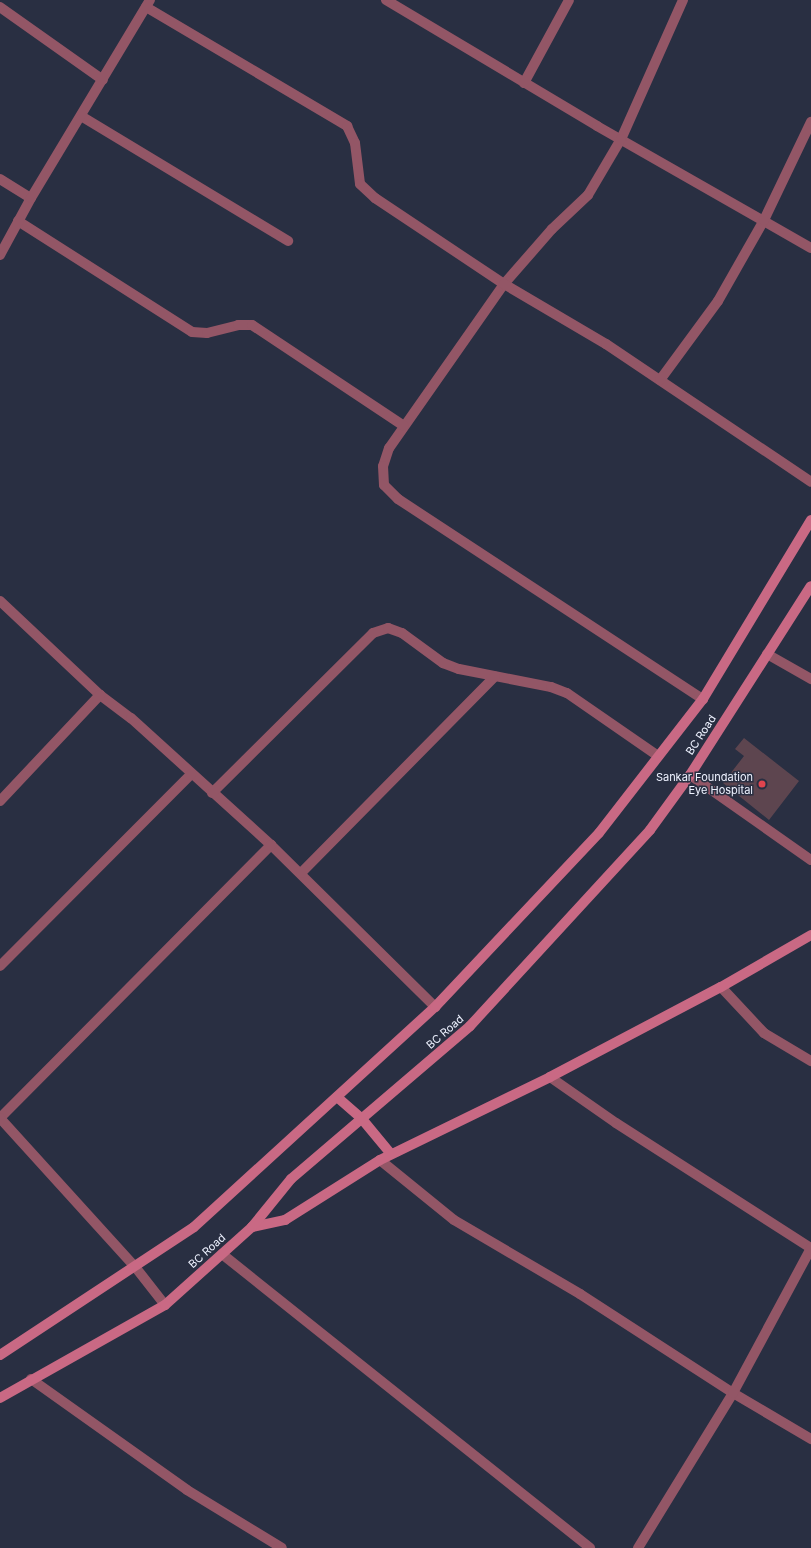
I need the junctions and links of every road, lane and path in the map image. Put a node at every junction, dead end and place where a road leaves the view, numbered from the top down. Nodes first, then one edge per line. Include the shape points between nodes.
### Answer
1 (386, 0) edge
2 (569, 0) edge
3 (683, 0) edge
4 (148, 3) edge
5 (0, 7) edge
6 (103, 80) junction
7 (524, 83) junction
8 (81, 116) junction
9 (811, 122) edge
10 (621, 139) junction
11 (0, 179) edge
12 (31, 198) junction
13 (764, 220) junction
14 (18, 221) junction
15 (288, 241) dead end
16 (811, 248) edge
17 (0, 255) edge
18 (504, 284) junction
19 (660, 380) junction
20 (404, 426) junction
21 (811, 482) edge
22 (811, 520) edge
23 (811, 586) edge
24 (0, 601) edge
25 (767, 654) junction
26 (495, 676) junction
27 (811, 679) edge
28 (100, 695) junction
29 (703, 699) junction
30 (658, 756) junction
31 (191, 774) junction
32 (690, 775) junction
33 (212, 793) junction
34 (0, 801) edge
35 (271, 845) junction
36 (811, 860) edge
37 (301, 873) junction
38 (811, 936) edge
39 (0, 966) edge
40 (721, 987) junction
41 (435, 1006) junction
42 (811, 1061) edge
43 (550, 1077) junction
44 (337, 1097) junction
45 (0, 1118) edge
46 (362, 1119) junction
47 (391, 1154) junction
48 (380, 1160) junction
49 (252, 1227) junction
50 (811, 1248) edge
51 (222, 1254) junction
52 (136, 1268) junction
53 (165, 1305) junction
54 (0, 1355) edge
55 (31, 1379) junction
56 (733, 1393) junction
57 (0, 1398) edge
58 (811, 1439) edge
59 (282, 1548) edge
60 (590, 1548) edge
61 (638, 1548) edge

1 - 7 street
2 - 7 street
3 - 10 street
4 - 6 street
4 - 18 street via 347,126 354,143 360,184 375,198
5 - 6 street
6 - 8 street
7 - 10 street
8 - 12 street
8 - 15 street
9 - 13 street
10 - 13 street
10 - 18 street via 581,204 552,229
11 - 12 street
12 - 14 street
13 - 16 street
13 - 19 street via 710,315
14 - 17 street
14 - 20 street via 192,332 207,333 238,325 252,325
18 - 19 street
18 - 20 street
19 - 21 street
20 - 29 street via 389,448 383,466 384,485 398,499
22 - 29 street
23 - 25 street, BC Road
24 - 28 street
25 - 27 street
25 - 32 street, BC Road
26 - 30 street via 551,686 568,694
26 - 33 street via 443,664 402,633 388,628 373,633
26 - 37 street
28 - 31 street via 131,718
28 - 34 street
29 - 30 street
30 - 41 street via 599,833
31 - 33 street
31 - 39 street
32 - 36 street
32 - 46 street, BC Road via 650,830 470,1026
33 - 35 street
35 - 37 street
35 - 45 street
37 - 41 street
38 - 40 street
40 - 42 street via 764,1033
40 - 43 street
41 - 44 street
43 - 47 street
43 - 50 street via 616,1123
44 - 46 street
44 - 52 street via 194,1227
45 - 52 street
46 - 47 street
46 - 49 street, BC Road via 291,1180
47 - 48 street
48 - 49 street via 285,1220
48 - 56 street via 454,1220 580,1294
49 - 51 street, BC Road
50 - 56 street
51 - 53 street, BC Road
51 - 60 street
52 - 53 street
52 - 54 street
53 - 55 street, BC Road
55 - 57 street, BC Road
55 - 59 street via 187,1490
56 - 58 street
56 - 61 street

